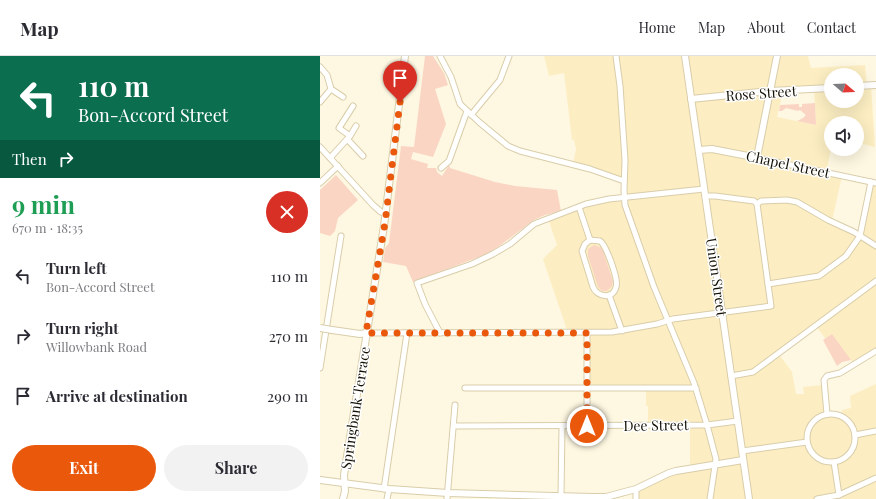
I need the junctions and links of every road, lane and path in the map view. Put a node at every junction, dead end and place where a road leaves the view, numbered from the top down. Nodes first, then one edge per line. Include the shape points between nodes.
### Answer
1 (405, 56) edge
2 (440, 56) edge
3 (510, 56) edge
4 (616, 56) edge
5 (685, 56) edge
6 (777, 56) edge
7 (320, 67) edge
8 (876, 85) edge
9 (864, 86) edge
10 (824, 88) edge
11 (331, 89) junction
12 (770, 91) junction
13 (343, 97) dead end
14 (691, 99) junction
15 (320, 102) edge
16 (353, 106) dead end
17 (469, 113) junction
18 (356, 126) dead end
19 (349, 138) junction
20 (320, 147) edge
21 (699, 150) junction
22 (758, 152) junction
23 (362, 156) dead end
24 (754, 157) junction
25 (330, 158) junction
26 (761, 159) junction
27 (338, 166) junction
28 (441, 168) dead end
29 (624, 181) junction
30 (873, 182) edge
31 (320, 183) edge
32 (704, 189) junction
33 (706, 196) junction
34 (624, 198) junction
35 (757, 204) junction
36 (579, 207) junction
37 (386, 213) junction
38 (341, 236) dead end
39 (860, 236) junction
40 (590, 240) junction
41 (876, 246) edge
42 (876, 281) edge
43 (768, 284) junction
44 (609, 295) junction
45 (722, 312) junction
46 (668, 321) junction
47 (320, 328) edge
48 (622, 331) junction
49 (366, 333) junction
50 (407, 333) junction
51 (440, 333) junction
52 (587, 333) junction
53 (876, 351) edge
54 (320, 368) edge
55 (731, 376) junction
56 (466, 388) dead end
57 (587, 388) junction
58 (696, 388) junction
59 (455, 405) dead end
60 (827, 414) junction
61 (738, 421) junction
62 (707, 425) junction
63 (454, 426) junction
64 (562, 426) junction
65 (587, 426) junction
66 (876, 431) edge
67 (855, 435) junction
68 (807, 442) junction
69 (742, 451) junction
70 (743, 460) junction
71 (834, 462) junction
72 (715, 465) junction
73 (876, 478) edge
74 (320, 480) edge
75 (344, 484) junction
76 (387, 489) junction
77 (636, 489) junction
78 (839, 495) junction
79 (448, 496) edge
80 (498, 497) edge
81 (560, 497) edge
82 (343, 499) edge
83 (387, 499) edge
84 (636, 499) edge
85 (710, 499) edge
86 (749, 499) edge
87 (817, 499) edge

1 - 37 street, Springbank Terrace
2 - 17 street via 451,77 460,104
3 - 17 street via 500,80
4 - 29 street via 625,160
5 - 14 street, Union Street
6 - 12 street
7 - 11 street via 327,75
8 - 9 street
10 - 12 street, Rose Street
11 - 13 street
11 - 15 street
12 - 14 street, Rose Street
12 - 22 street
14 - 21 street, Union Street
16 - 19 street via 339,128
17 - 28 street via 449,161
17 - 29 street via 514,149 573,164
18 - 19 street
19 - 23 street
19 - 25 street
20 - 25 street
21 - 24 street, Chapel Street via 711,149
21 - 32 street, Union Street
22 - 24 street
22 - 26 street
24 - 26 street, Chapel Street
25 - 27 street
26 - 30 street, Chapel Street
27 - 31 street
27 - 37 street via 373,205
29 - 34 street
30 - 39 street
32 - 33 street, Union Street
32 - 34 street
33 - 35 street
33 - 45 street, Union Street
34 - 36 street
34 - 46 street
35 - 39 street via 761,201 795,201
35 - 43 street
36 - 40 street
36 - 51 street via 534,224 510,244 489,256 418,283 425,304
37 - 49 street, Springbank Terrace
38 - 54 street
39 - 41 street
39 - 43 street via 846,256 821,276
40 - 44 street via 582,251 593,286 601,295
40 - 44 street via 600,241 605,248 617,284 615,291
42 - 55 street via 753,372
43 - 45 street via 770,306
44 - 48 street
45 - 46 street
45 - 55 street, Union Street
46 - 48 street
46 - 58 street
47 - 49 street, bridge
48 - 52 street
49 - 50 street
49 - 75 street, Springbank Terrace
50 - 51 street
50 - 76 street
51 - 52 street
52 - 57 street
53 - 60 street via 840,373 827,376 824,380
55 - 61 street, Union Street
56 - 57 street
57 - 58 street
57 - 65 street
58 - 62 street
59 - 63 street
60 - 67 street via 836,414 847,420
60 - 68 street via 812,423
61 - 62 street, Dee Street
61 - 69 street, Union Street
62 - 65 street, Dee Street
62 - 72 street via 716,459
63 - 64 street, Dee Street
63 - 79 street
64 - 65 street, Dee Street
64 - 81 street
66 - 67 street
67 - 71 street via 850,452
68 - 69 street
68 - 71 street via 816,457
69 - 70 street, Union Street
70 - 72 street
70 - 86 street, Union Street
71 - 78 street
72 - 77 street via 669,473
72 - 85 street
73 - 78 street
74 - 75 street
75 - 76 street
75 - 82 street, Springbank Terrace
76 - 79 street
76 - 83 street
77 - 81 street via 606,496
77 - 84 street
78 - 87 street
79 - 80 street
80 - 81 street

